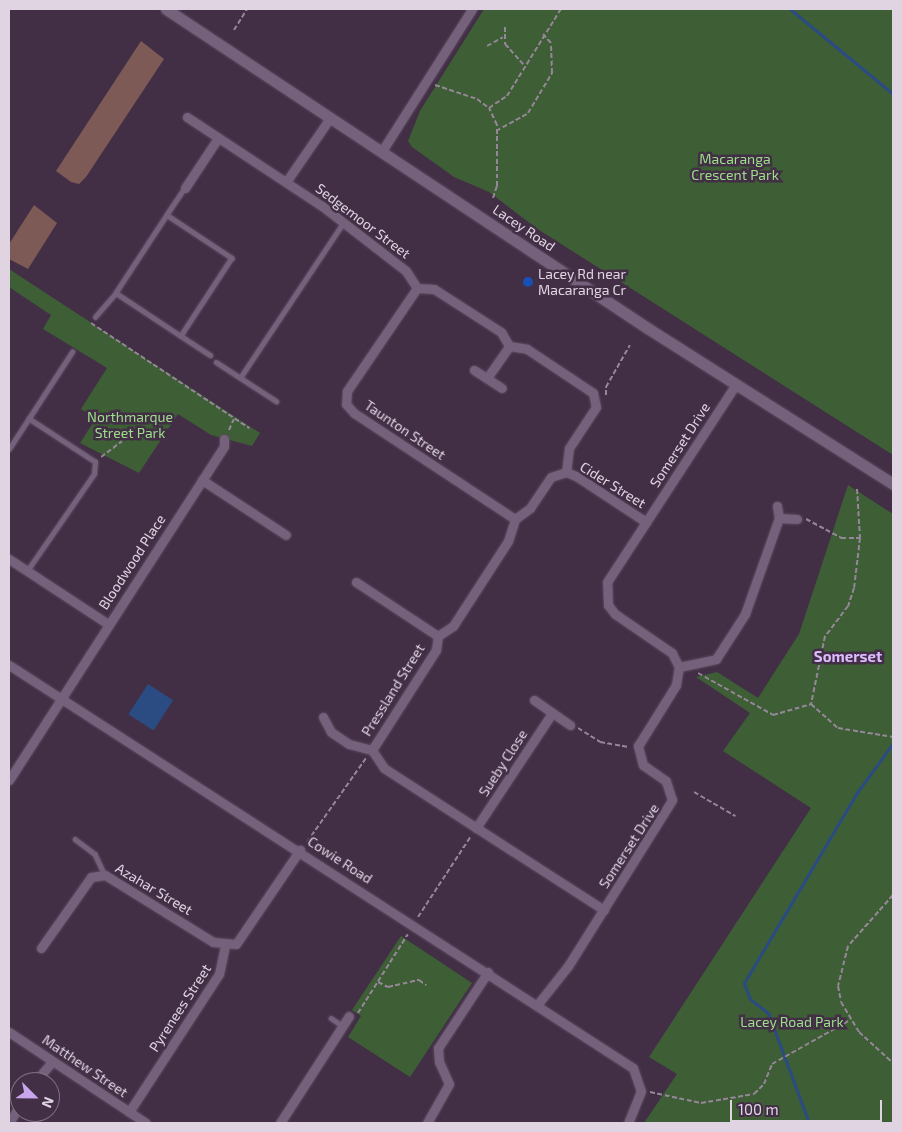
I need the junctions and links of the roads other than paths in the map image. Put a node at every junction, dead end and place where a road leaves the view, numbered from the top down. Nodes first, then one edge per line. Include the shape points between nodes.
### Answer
1 (166, 9) edge
2 (472, 9) edge
3 (187, 117) dead end
4 (330, 118) junction
5 (218, 138) junction
6 (382, 151) junction
7 (286, 182) junction
8 (185, 188) joint
9 (167, 215) junction
10 (343, 223) junction
11 (417, 288) junction
12 (116, 294) junction
13 (96, 317) road end
14 (181, 336) junction
15 (509, 346) junction
16 (72, 352) dead end
17 (210, 355) dead end
18 (216, 362) dead end
19 (474, 370) dead end
20 (240, 378) junction
21 (487, 378) junction
22 (735, 386) junction
23 (502, 388) dead end
24 (276, 401) dead end
25 (28, 419) junction
26 (224, 439) road end
27 (9, 449) edge
28 (566, 472) junction
29 (202, 480) junction
30 (893, 484) edge
31 (777, 506) dead end
32 (779, 518) junction
33 (515, 519) junction
34 (797, 519) road end
35 (646, 522) junction
36 (286, 535) dead end
37 (9, 559) edge
38 (28, 571) junction
39 (356, 582) dead end
40 (108, 624) junction
41 (438, 636) junction
42 (9, 665) edge
43 (679, 668) junction
44 (60, 699) junction
45 (534, 700) dead end
46 (552, 713) junction
47 (323, 717) dead end
48 (570, 724) road end
49 (372, 750) junction
50 (9, 780) edge
51 (476, 828) junction
52 (75, 839) dead end
53 (300, 850) junction
54 (105, 875) junction
55 (604, 910) junction
56 (225, 946) junction
57 (41, 948) dead end
58 (488, 972) junction
59 (537, 1005) junction
60 (349, 1016) road end
61 (330, 1018) dead end
62 (343, 1026) junction
63 (9, 1032) edge
64 (52, 1062) junction
65 (44, 1072) edge
66 (129, 1112) junction
67 (146, 1123) edge
68 (280, 1123) edge
69 (427, 1123) edge
70 (628, 1123) edge

1 - 4 street, Lacey Road
2 - 6 street
3 - 5 street, Sedgemoor Street
4 - 6 street, Lacey Road
4 - 7 street
5 - 7 street, Sedgemoor Street
5 - 8 street
6 - 22 street, Lacey Road
7 - 10 street, Sedgemoor Street
8 - 9 lane
9 - 12 lane
9 - 14 lane via 232,258
10 - 11 street, Sedgemoor Street via 406,271
10 - 20 lane
11 - 15 street via 434,289 500,332
11 - 33 street, Taunton Street via 347,391 346,404 354,414
12 - 13 lane
12 - 14 lane
14 - 17 lane
15 - 21 street
15 - 28 street via 527,349 593,393 596,407 569,448
16 - 25 lane
18 - 20 lane
19 - 21 street
20 - 24 lane
21 - 23 street
22 - 30 street, Lacey Road
22 - 35 street, Somerset Drive
25 - 27 lane
25 - 38 lane via 96,462 94,474
26 - 29 street, Bloodwood Place
28 - 33 street via 551,477 530,508
28 - 35 street, Cider Street
29 - 36 street
29 - 40 street, Bloodwood Place
31 - 32 street
32 - 34 street
32 - 43 street via 746,614 716,659
33 - 41 street, Pressland Street via 508,542 453,626
35 - 43 street, Somerset Drive via 607,582 606,595 615,614 672,653
37 - 38 street
38 - 40 street
39 - 41 street
40 - 44 street, Bloodwood Place
41 - 49 street, Pressland Street via 436,650
42 - 44 street, Cowie Road
43 - 55 street, Somerset Drive via 676,685 638,746 643,765 666,781 672,800
44 - 50 street, Bloodwood Place
44 - 53 street, Cowie Road
45 - 46 street
46 - 48 street
46 - 51 street, Sueby Close
47 - 49 street via 331,732 349,744
49 - 51 street, Pressland Street via 384,768
51 - 55 street, Pressland Street
52 - 54 lane via 95,854
53 - 56 street via 241,939
53 - 58 street, Cowie Road
54 - 56 street, Azahar Street
54 - 57 street, Azahar Street via 91,877
55 - 59 street, Somerset Drive
56 - 66 street, Pyrenees Street via 219,974
58 - 59 street, Cowie Road
58 - 69 street via 438,1048 438,1062 449,1084
59 - 70 street, Cowie Road via 633,1068 641,1091
60 - 62 street
61 - 62 lane
62 - 68 street
63 - 64 street, Matthew Street
64 - 65 street
64 - 66 street, Matthew Street
66 - 67 street, Matthew Street

